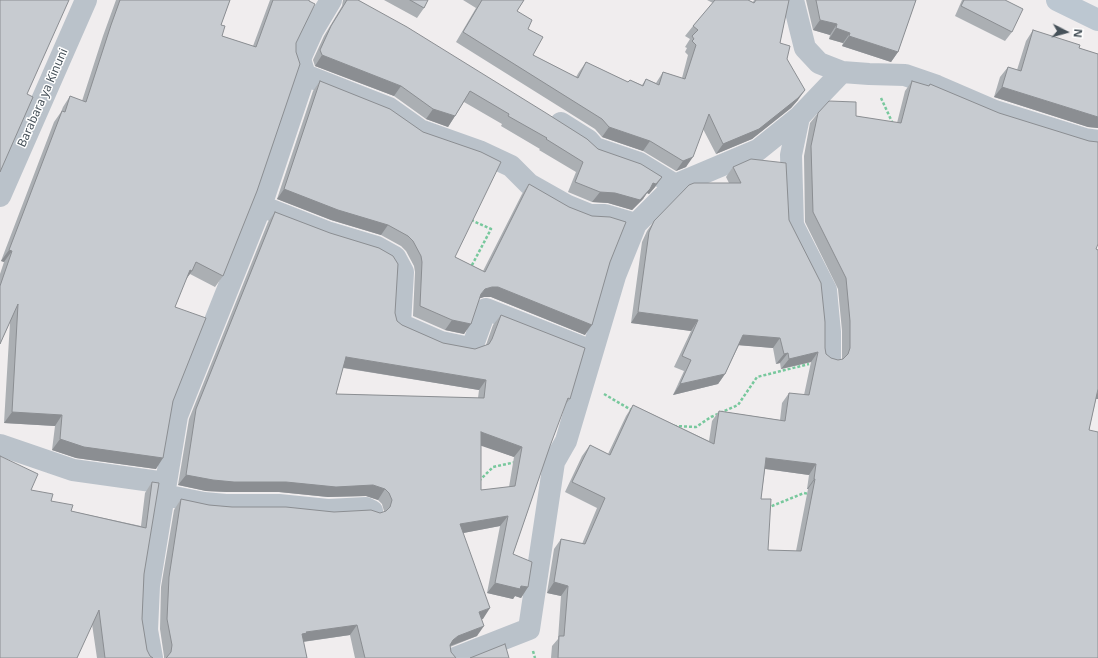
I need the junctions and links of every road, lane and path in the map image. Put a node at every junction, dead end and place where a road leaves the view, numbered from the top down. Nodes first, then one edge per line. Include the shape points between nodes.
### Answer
1 (331, 0) edge
2 (794, 0) edge
3 (1057, 0) edge
4 (79, 2) edge
5 (1098, 20) edge
6 (842, 72) junction
7 (869, 74) junction
8 (305, 76) junction
9 (546, 113) edge
10 (799, 117) junction
11 (895, 127) edge
12 (1098, 141) edge
13 (675, 185) junction
14 (1, 189) edge
15 (261, 206) junction
16 (465, 217) edge
17 (636, 224) junction
18 (471, 268) edge
19 (592, 351) junction
20 (830, 358) joint
21 (583, 382) junction
22 (636, 413) edge
23 (672, 426) edge
24 (0, 445) edge
25 (523, 461) edge
26 (475, 485) edge
27 (165, 489) junction
28 (811, 494) edge
29 (766, 509) edge
30 (372, 511) edge
31 (152, 658) edge
32 (455, 658) edge

1 - 8 street via 300,59
2 - 6 street via 804,48 819,63
3 - 5 main road
4 - 14 street, Barabara ya Kinuni
6 - 7 street
6 - 10 street
7 - 11 path
7 - 12 street via 905,75 995,111
8 - 15 street
8 - 17 street via 389,108 420,130 480,151 511,166 530,184 568,206 590,215 605,215
9 - 13 street via 588,140 594,148 639,163
10 - 13 street via 758,150
10 - 20 street via 791,155 793,225 826,290
13 - 17 street
15 - 19 street via 327,232 377,247 395,257 403,272 400,324 441,342 465,347 473,345 486,309
15 - 27 street via 177,416
16 - 18 path via 491,229
17 - 19 street via 615,276
19 - 21 street
20 - 23 path via 757,377 738,404 711,417 696,428
21 - 22 path
21 - 32 street via 566,441 554,462 528,629
24 - 27 street via 73,470
25 - 26 path via 493,467
27 - 30 street via 211,504 279,505 328,510 366,508
27 - 31 street via 149,586 148,630
28 - 29 path via 804,493

